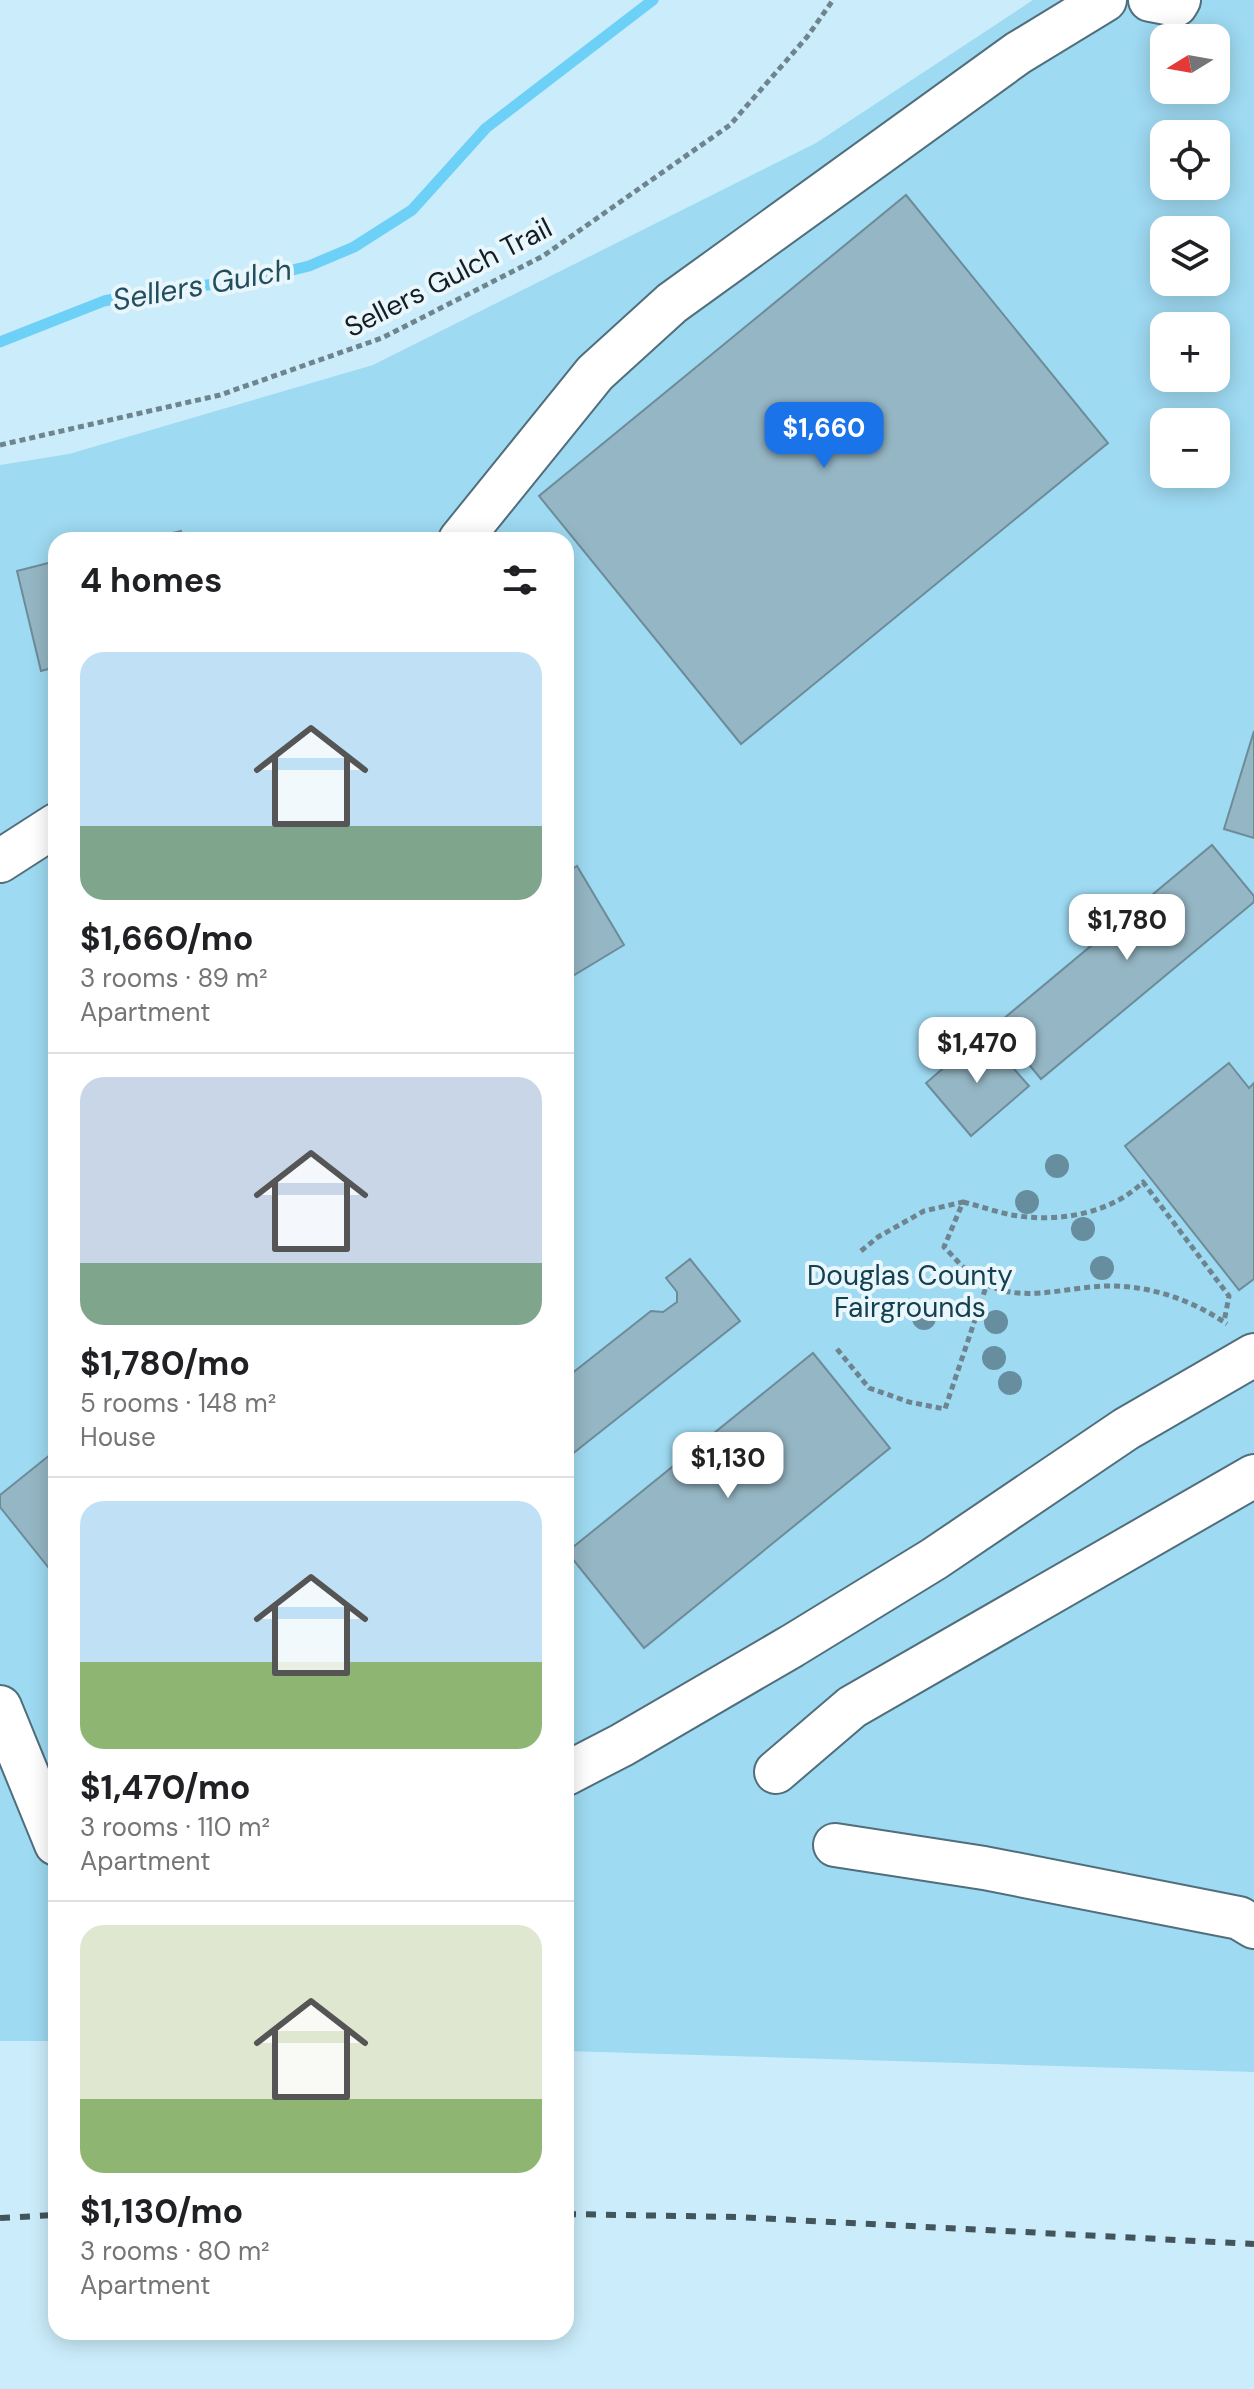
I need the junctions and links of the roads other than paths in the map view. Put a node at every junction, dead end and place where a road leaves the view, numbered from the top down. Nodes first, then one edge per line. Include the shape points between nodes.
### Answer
1 (1105, 0) edge
2 (1150, 0) edge
3 (1179, 0) edge
4 (466, 532) edge
5 (48, 830) edge
6 (0, 861) edge
7 (1244, 1342) edge
8 (1254, 1476) edge
9 (0, 1707) edge
10 (574, 1770) edge
11 (776, 1772) dead end
12 (48, 1824) edge
13 (835, 1845) dead end
14 (1254, 1927) edge

1 - 4 lane via 1018,53 672,303 595,373
2 - 3 lane via 1176,5
5 - 6 lane
7 - 10 lane via 934,1559
8 - 11 lane via 852,1707
9 - 12 lane
13 - 14 lane via 984,1868 1239,1918

